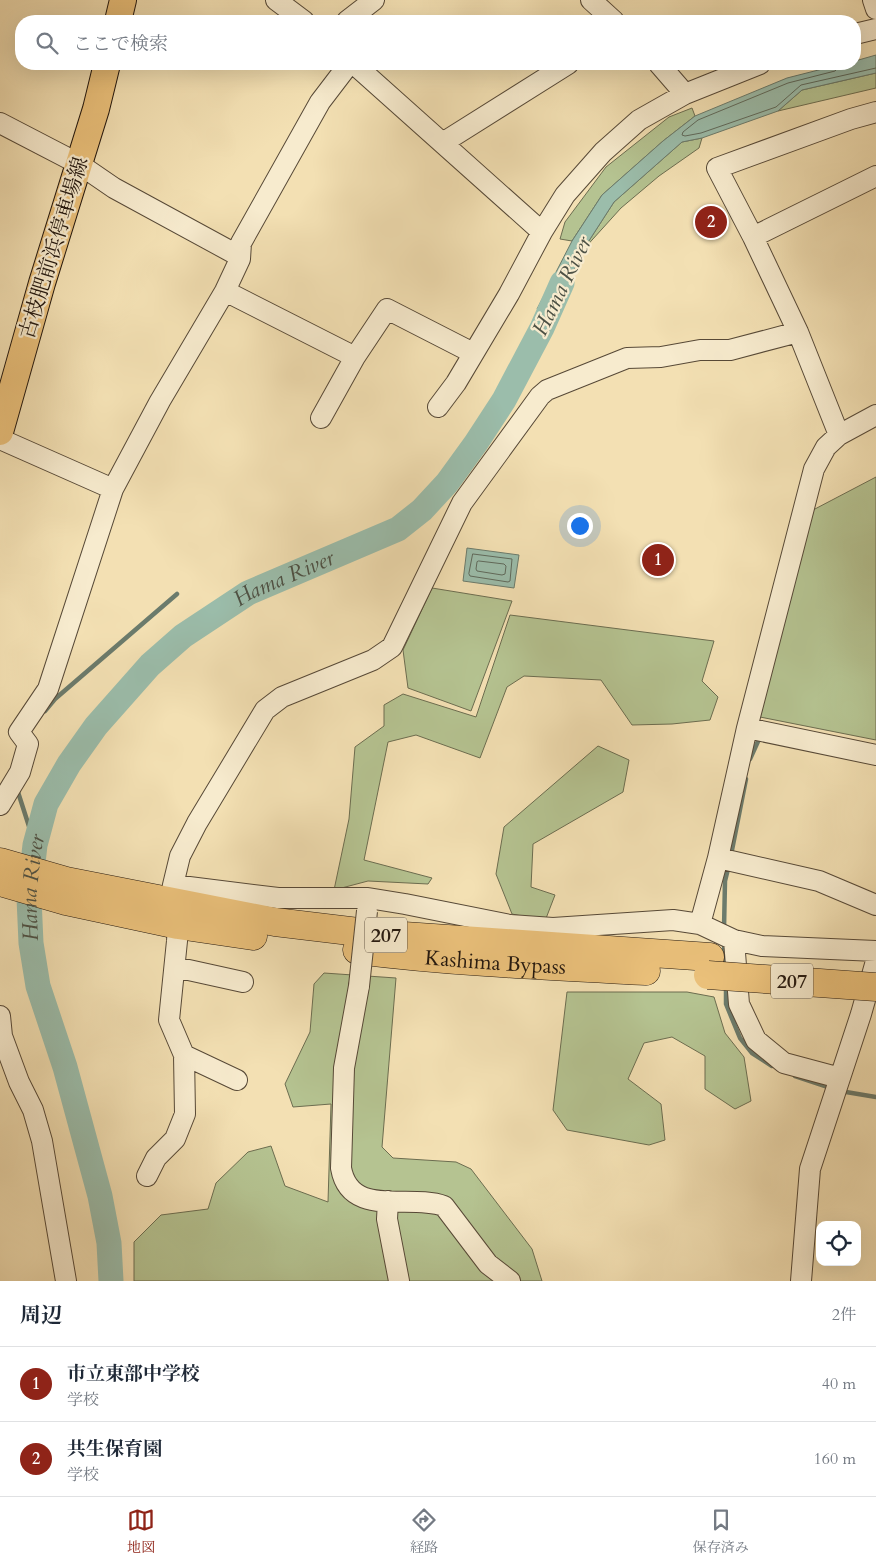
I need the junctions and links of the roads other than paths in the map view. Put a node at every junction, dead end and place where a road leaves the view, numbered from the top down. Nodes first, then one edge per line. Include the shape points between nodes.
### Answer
1 (123, 0) edge
2 (276, 0) edge
3 (374, 0) edge
4 (591, 0) edge
5 (873, 0) edge
6 (876, 9) edge
7 (119, 15) edge
8 (296, 15) edge
9 (355, 15) edge
10 (607, 15) edge
11 (876, 29) edge
12 (861, 33) edge
13 (106, 70) edge
14 (345, 70) edge
15 (361, 70) edge
16 (558, 70) edge
17 (664, 70) edge
18 (745, 70) edge
19 (685, 94) junction
20 (876, 112) edge
21 (0, 123) edge
22 (444, 142) junction
23 (79, 164) junction
24 (876, 176) edge
25 (542, 232) junction
26 (753, 236) junction
27 (240, 256) junction
28 (225, 291) junction
29 (798, 332) junction
30 (473, 354) junction
31 (355, 357) junction
32 (438, 407) dead end
33 (876, 415) edge
34 (2, 418) edge
35 (321, 418) dead end
36 (839, 435) junction
37 (0, 440) edge
38 (113, 489) junction
39 (759, 731) junction
40 (876, 755) edge
41 (0, 804) edge
42 (718, 858) junction
43 (0, 862) edge
44 (0, 882) edge
45 (66, 891) junction
46 (174, 904) junction
47 (367, 904) junction
48 (876, 905) edge
49 (700, 924) junction
50 (734, 940) junction
51 (876, 951) edge
52 (876, 961) edge
53 (709, 966) junction
54 (175, 967) junction
55 (876, 970) edge
56 (243, 982) dead end
57 (876, 988) edge
58 (0, 1016) edge
59 (184, 1055) junction
60 (840, 1078) junction
61 (237, 1080) dead end
62 (146, 1176) dead end
63 (388, 1201) junction
64 (66, 1281) edge
65 (399, 1281) edge
66 (510, 1281) edge
67 (801, 1281) edge

1 - 7 main road
2 - 8 street
3 - 9 street
4 - 10 street
5 - 6 street
11 - 12 street
13 - 23 main road, 古枝肥前浜停車場線
14 - 27 street via 316,110 241,243
15 - 22 street
16 - 22 street
17 - 19 street
18 - 19 street
19 - 25 street via 639,120 603,152 565,195
20 - 26 street via 718,168
21 - 23 street
22 - 25 street
23 - 27 street via 114,188
23 - 34 main road, 古枝肥前浜停車場線
24 - 26 street
25 - 30 street
26 - 29 street
27 - 28 street
28 - 31 street
28 - 38 street
29 - 36 street
29 - 46 street via 730,350 627,358 547,390 540,396 462,503 392,647 373,660 282,697 266,710 180,856
30 - 31 street via 387,309
30 - 32 street
31 - 35 street
33 - 36 street
36 - 39 street via 826,447 814,469
37 - 38 street
38 - 41 street via 48,689 23,738 20,772
39 - 40 street
39 - 42 street
42 - 48 street via 819,881
42 - 49 street
43 - 45 highway, 207
44 - 45 highway, Kashima Bypass / 207
45 - 46 highway, Kashima Bypass / 207
46 - 47 street via 278,898
46 - 53 highway, Kashima Bypass / 207 via 294,942 409,956 521,965
46 - 54 street
47 - 49 street via 406,904 510,925 553,928 673,920
47 - 63 street, bridge via 359,986 344,1068 341,1168 343,1179 352,1192 372,1201
49 - 50 street
50 - 51 street via 762,946
50 - 60 street via 739,1004 756,1040 784,1063
52 - 60 street
53 - 55 highway, Kashima Bypass / 207
53 - 57 highway, Kashima Bypass / 207, bridge
54 - 56 street
54 - 59 street via 169,1020
58 - 64 street via 2,1036 18,1082 34,1110 42,1141
59 - 61 street
59 - 62 street via 185,1114 175,1139 156,1158
60 - 67 street via 810,1169
63 - 65 street
63 - 66 street via 433,1202 444,1206 488,1264

